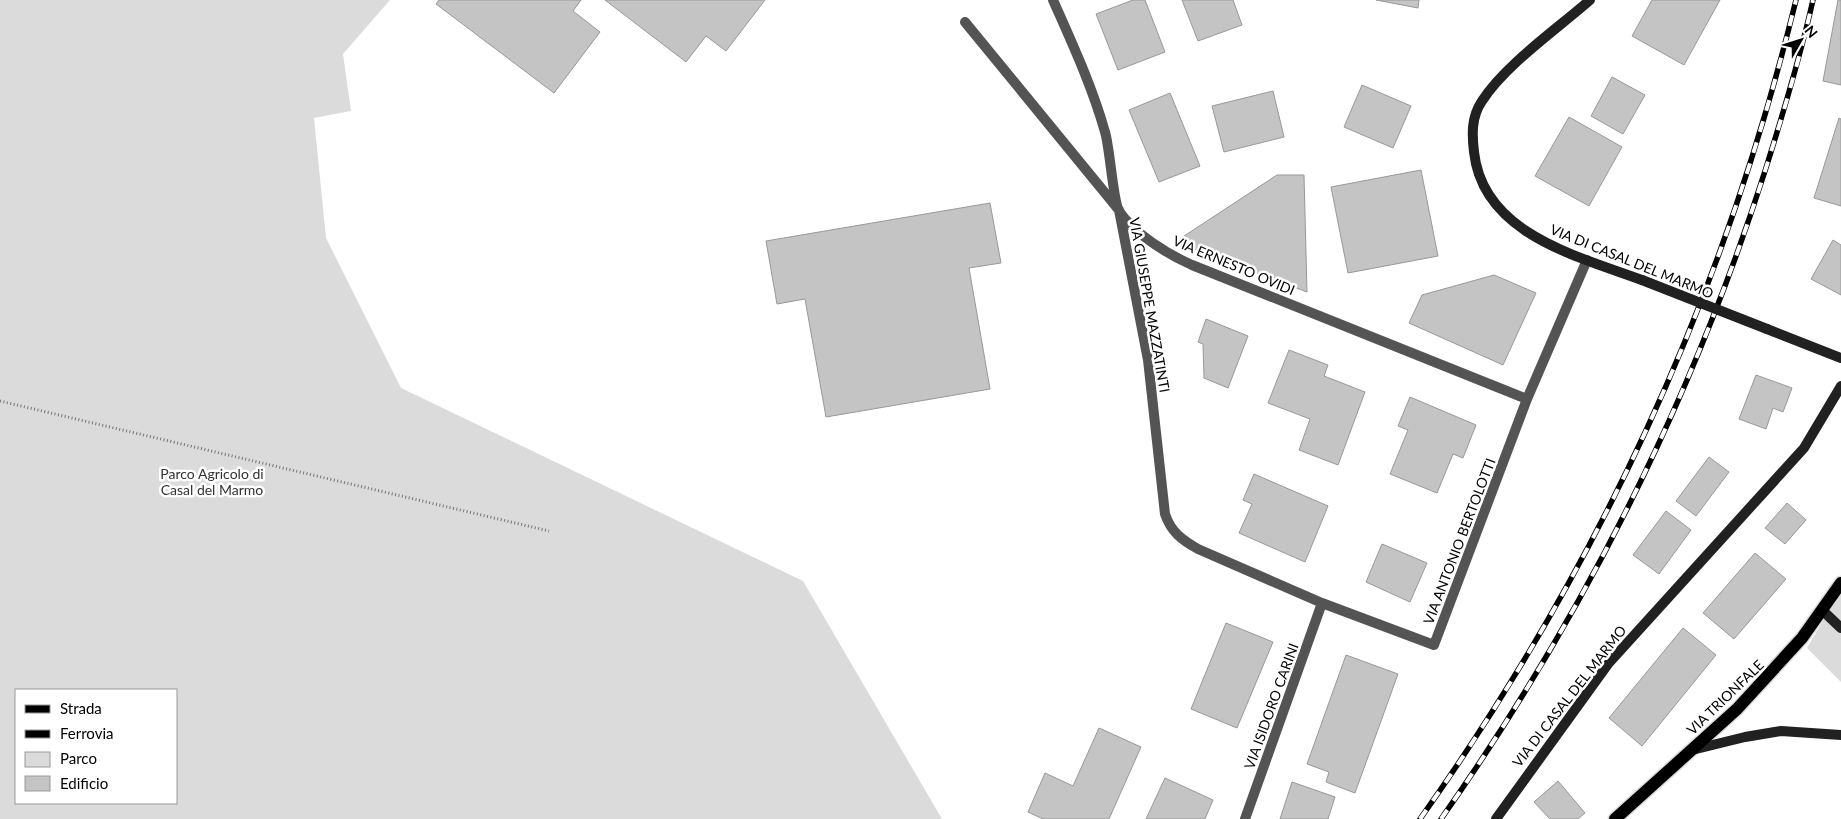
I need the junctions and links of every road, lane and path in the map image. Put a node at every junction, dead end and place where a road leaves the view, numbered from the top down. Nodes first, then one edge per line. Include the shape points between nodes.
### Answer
1 (1053, 0) edge
2 (1590, 0) edge
3 (965, 22) dead end
4 (1118, 210) junction
5 (1587, 260) junction
6 (1841, 358) edge
7 (1841, 386) edge
8 (1527, 400) junction
9 (0, 401) edge
10 (1169, 526) joint
11 (549, 531) dead end
12 (1841, 583) edge
13 (1322, 603) junction
14 (1822, 610) junction
15 (1841, 628) edge
16 (1841, 735) edge
17 (1692, 750) junction
18 (1245, 819) edge
19 (1496, 819) edge
20 (1615, 819) edge

1 - 4 street via 1102,123 1109,146
2 - 5 main road, VIA DI CASAL DEL MARMO via 1495,85 1475,113 1472,132 1480,180 1500,212 1525,231
3 - 4 street, VIA GIUSEPPE MAZZATINTI
4 - 8 street, VIA ERNESTO OVIDI via 1144,236 1175,258
4 - 10 street, VIA GIUSEPPE MAZZATINTI via 1148,360
5 - 6 main road, VIA DI CASAL DEL MARMO, bridge
5 - 8 street, VIA ANTONIO BERTOLOTTI
7 - 19 main road, VIA DI CASAL DEL MARMO via 1804,448 1608,664
8 - 13 street, VIA ANTONIO BERTOLOTTI via 1434,645
9 - 11 path
10 - 13 street, VIA ANTONIO BERTOLOTTI via 1181,539 1198,549
12 - 14 main road, VIA TRIONFALE
13 - 18 street, VIA ISIDORO CARINI
14 - 15 main road
14 - 17 main road, VIA TRIONFALE via 1777,667
16 - 17 main road via 1781,731
17 - 20 main road, VIA TRIONFALE

